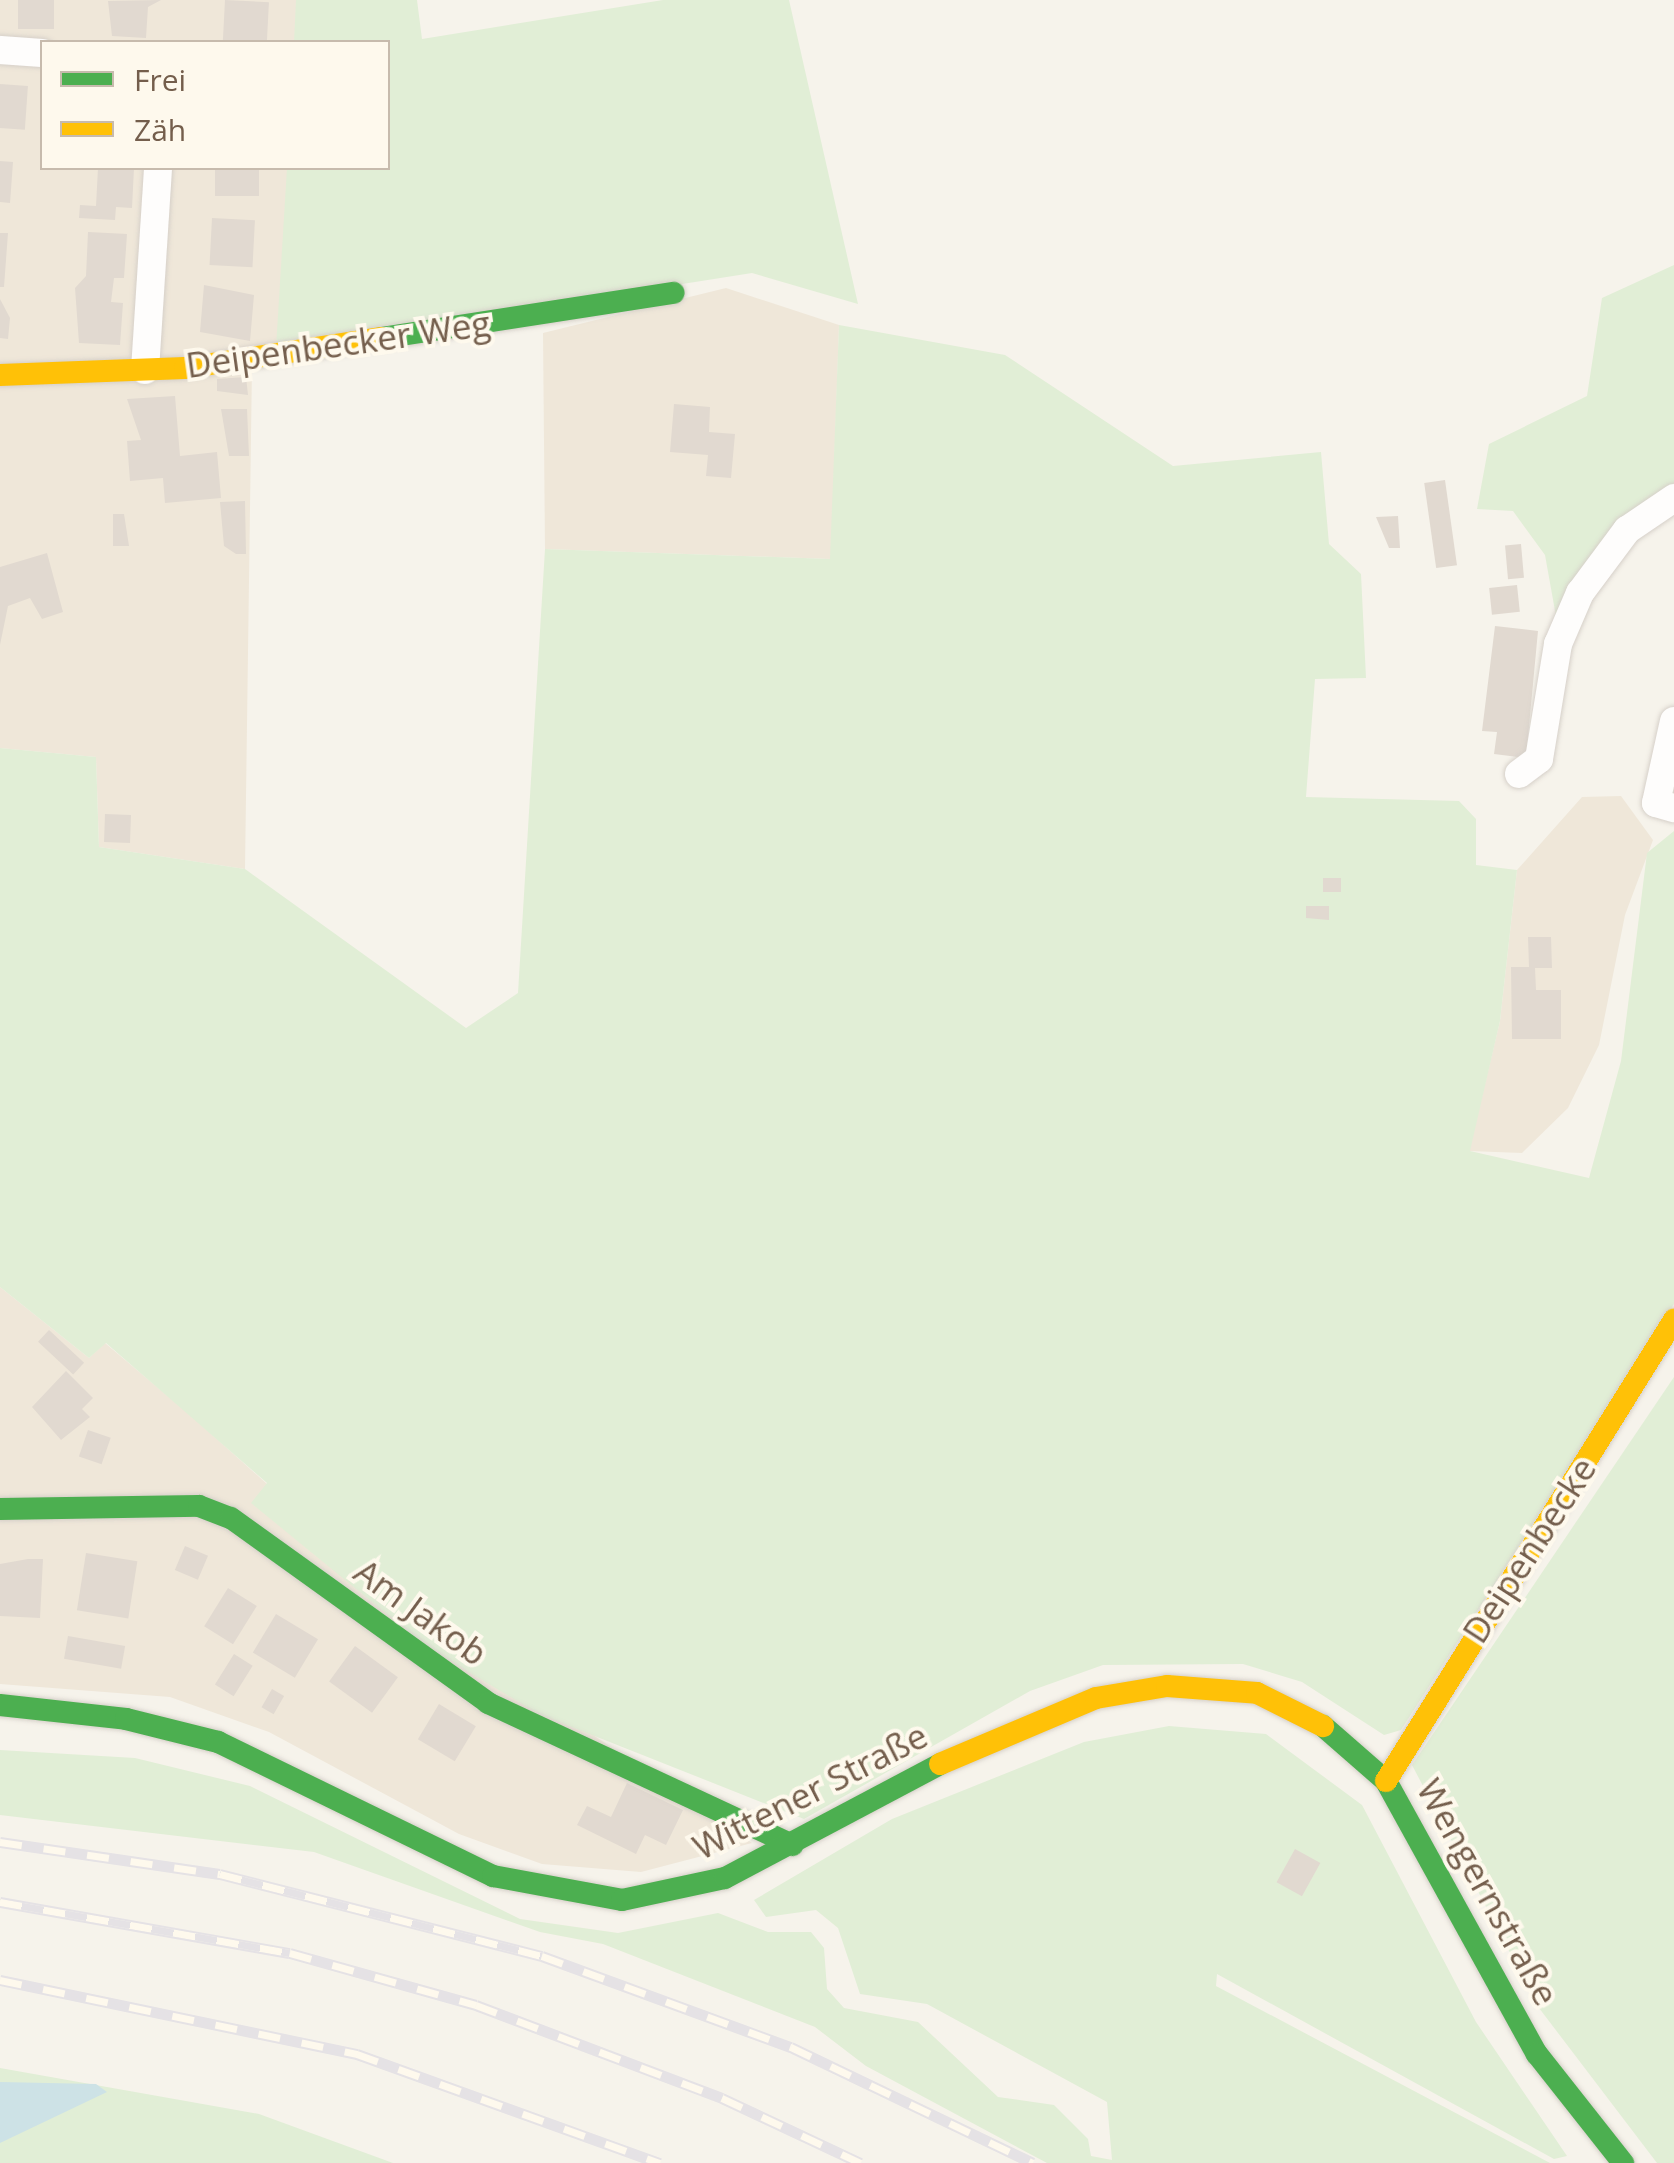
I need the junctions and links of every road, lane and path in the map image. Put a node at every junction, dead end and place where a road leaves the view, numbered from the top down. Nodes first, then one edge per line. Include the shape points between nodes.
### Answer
1 (0, 50) edge
2 (40, 53) edge
3 (158, 170) edge
4 (674, 293) dead end
5 (145, 370) junction
6 (0, 375) edge
7 (1674, 498) edge
8 (1674, 721) edge
9 (1519, 774) dead end
10 (1670, 807) edge
11 (1674, 1320) edge
12 (0, 1509) edge
13 (1258, 1693) joint
14 (0, 1706) edge
15 (1386, 1781) junction
16 (792, 1844) junction
17 (1623, 2163) edge

1 - 2 street
3 - 5 street
4 - 5 street, Deipenbecker Weg
5 - 6 street, Deipenbecker Weg
7 - 9 street via 1627,530 1580,594 1558,644 1539,759
8 - 10 street via 1656,803
11 - 15 street, Deipenbecke
12 - 16 street, Am Jakob via 200,1506 231,1518 488,1703
13 - 15 street, Wengernstraße via 1316,1720
13 - 16 street, Wittener Straße via 1167,1686 1096,1698 975,1745
14 - 16 street, Wittener Straße via 109,1716 218,1742 467,1865 553,1892 682,1894
15 - 17 street, Wengernstraße via 1537,2054

